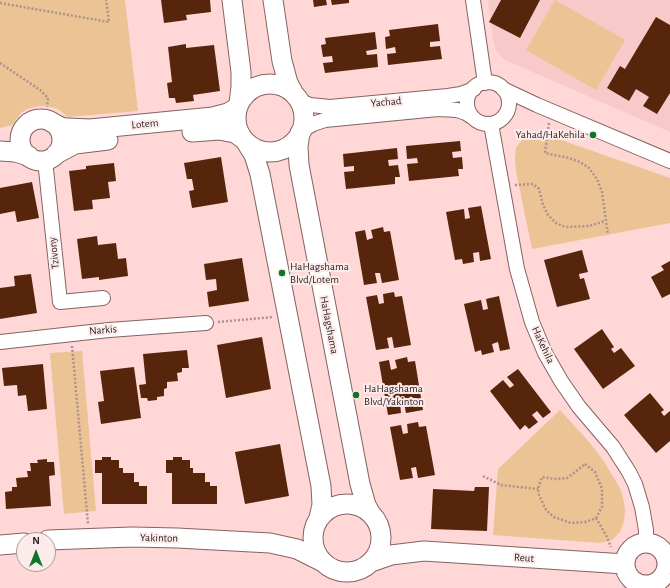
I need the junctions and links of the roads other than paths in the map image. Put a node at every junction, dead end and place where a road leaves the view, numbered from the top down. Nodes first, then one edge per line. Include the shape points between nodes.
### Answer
1 (232, 0) edge
2 (273, 0) edge
3 (473, 0) edge
4 (479, 86) junction
5 (503, 89) junction
6 (296, 97) junction
7 (238, 105) junction
8 (537, 105) junction
9 (505, 115) junction
10 (472, 117) junction
11 (48, 121) junction
12 (492, 124) junction
13 (23, 130) junction
14 (301, 132) junction
15 (244, 140) junction
16 (0, 146) edge
17 (0, 151) edge
18 (43, 157) junction
19 (670, 161) edge
20 (103, 298) dead end
21 (206, 323) road end
22 (0, 342) edge
23 (375, 521) junction
24 (317, 523) junction
25 (56, 540) edge
26 (270, 543) junction
27 (646, 543) junction
28 (16, 544) edge
29 (0, 545) edge
30 (424, 551) junction
31 (323, 562) junction
32 (371, 562) junction
33 (620, 564) junction
34 (668, 567) edge
35 (649, 586) edge

1 - 7 street via 241,72
2 - 6 street via 282,61 288,83
3 - 4 street
4 - 5 street via 494,84
4 - 6 street, Yachad via 451,96 330,107 310,105
4 - 10 street via 468,97 468,110
5 - 8 street
5 - 9 street via 508,100
6 - 7 street via 281,86 264,84 250,91
6 - 14 street via 302,107 304,118
7 - 11 street, Lotem via 228,113 213,118 90,129 70,129
7 - 15 street via 236,123
8 - 9 street via 521,106
8 - 19 street
9 - 12 street
10 - 12 street via 482,123
10 - 14 street, Yachad via 457,110 438,109 325,120
11 - 13 street via 32,122
11 - 18 street via 58,128 62,136 61,146
12 - 27 street, HaKehila via 517,269 535,330 570,394 613,447 629,472 642,507
13 - 16 street
13 - 18 street via 21,143 25,152
14 - 15 street via 290,145 275,151 259,150
14 - 23 street, HaHagshama via 298,165 362,491
15 - 18 street, Lotem via 232,133 211,130 83,142
15 - 24 street via 253,152 259,167 288,315 321,490 322,508
17 - 18 street
18 - 20 street, Tzivony via 60,302
21 - 22 street, Narkis via 71,333
23 - 24 street via 362,508 347,504 331,508
23 - 30 street, Reut via 382,534 390,540
23 - 32 street via 380,544
24 - 26 street, Yakinton via 296,538
24 - 31 street via 313,544 316,554
25 - 26 street, Yakinton via 177,538
26 - 31 street, Yakinton via 297,550
27 - 33 street via 631,550
27 - 34 street via 662,552
28 - 29 street
30 - 32 street, Reut via 391,555
30 - 33 street, Reut
31 - 32 street via 331,568 347,572 362,568
33 - 35 street via 631,578
34 - 35 street via 660,578

